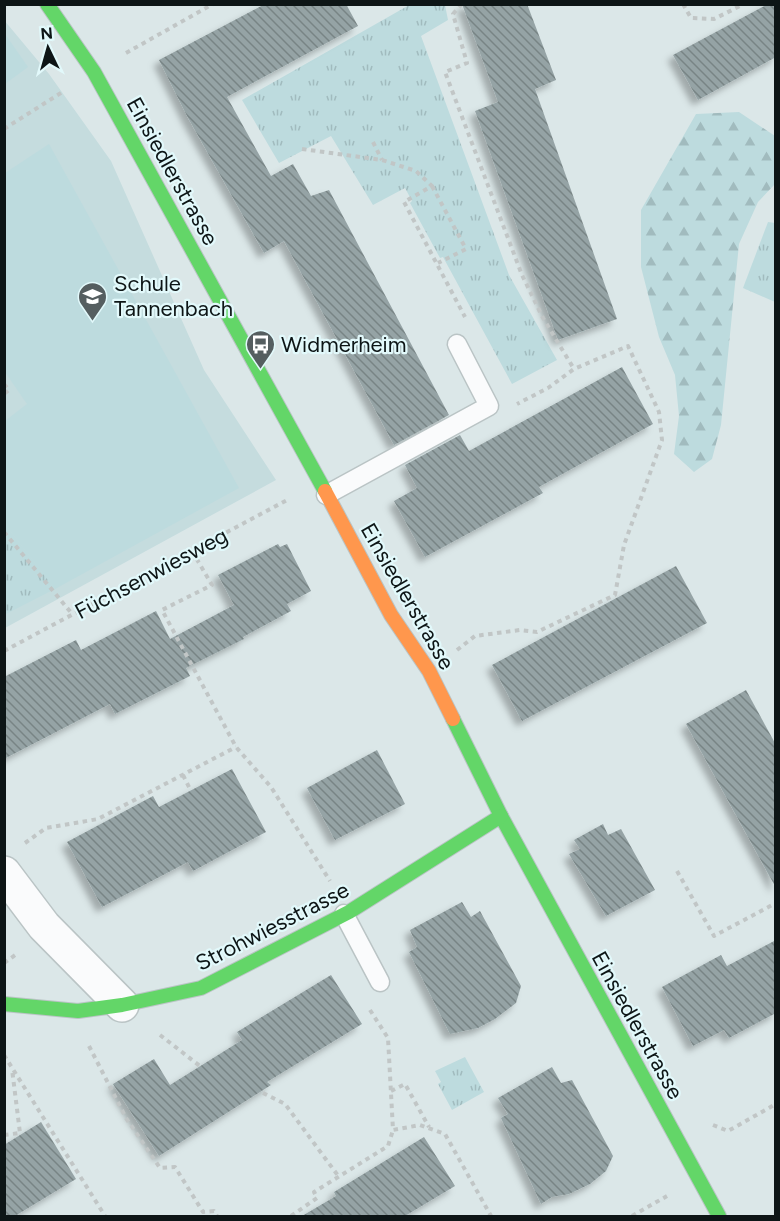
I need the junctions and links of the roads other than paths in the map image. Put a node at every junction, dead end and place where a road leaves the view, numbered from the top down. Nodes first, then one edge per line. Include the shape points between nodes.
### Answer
1 (47, 4) edge
2 (457, 344) road end
3 (326, 495) junction
4 (501, 816) junction
5 (13, 859) edge
6 (346, 913) junction
7 (380, 982) dead end
8 (4, 1004) edge
9 (122, 1005) junction
10 (719, 1216) edge

1 - 3 main road, Einsiedlerstrasse via 94,72
2 - 3 lane via 489,406
3 - 4 main road, Einsiedlerstrasse via 391,615 429,671
4 - 6 main road, Strohwiesstrasse
4 - 10 main road, Einsiedlerstrasse
5 - 9 street via 44,926
6 - 7 lane
6 - 9 main road, Strohwiesstrasse via 201,988
8 - 9 main road, Strohwiesstrasse via 87,1009

